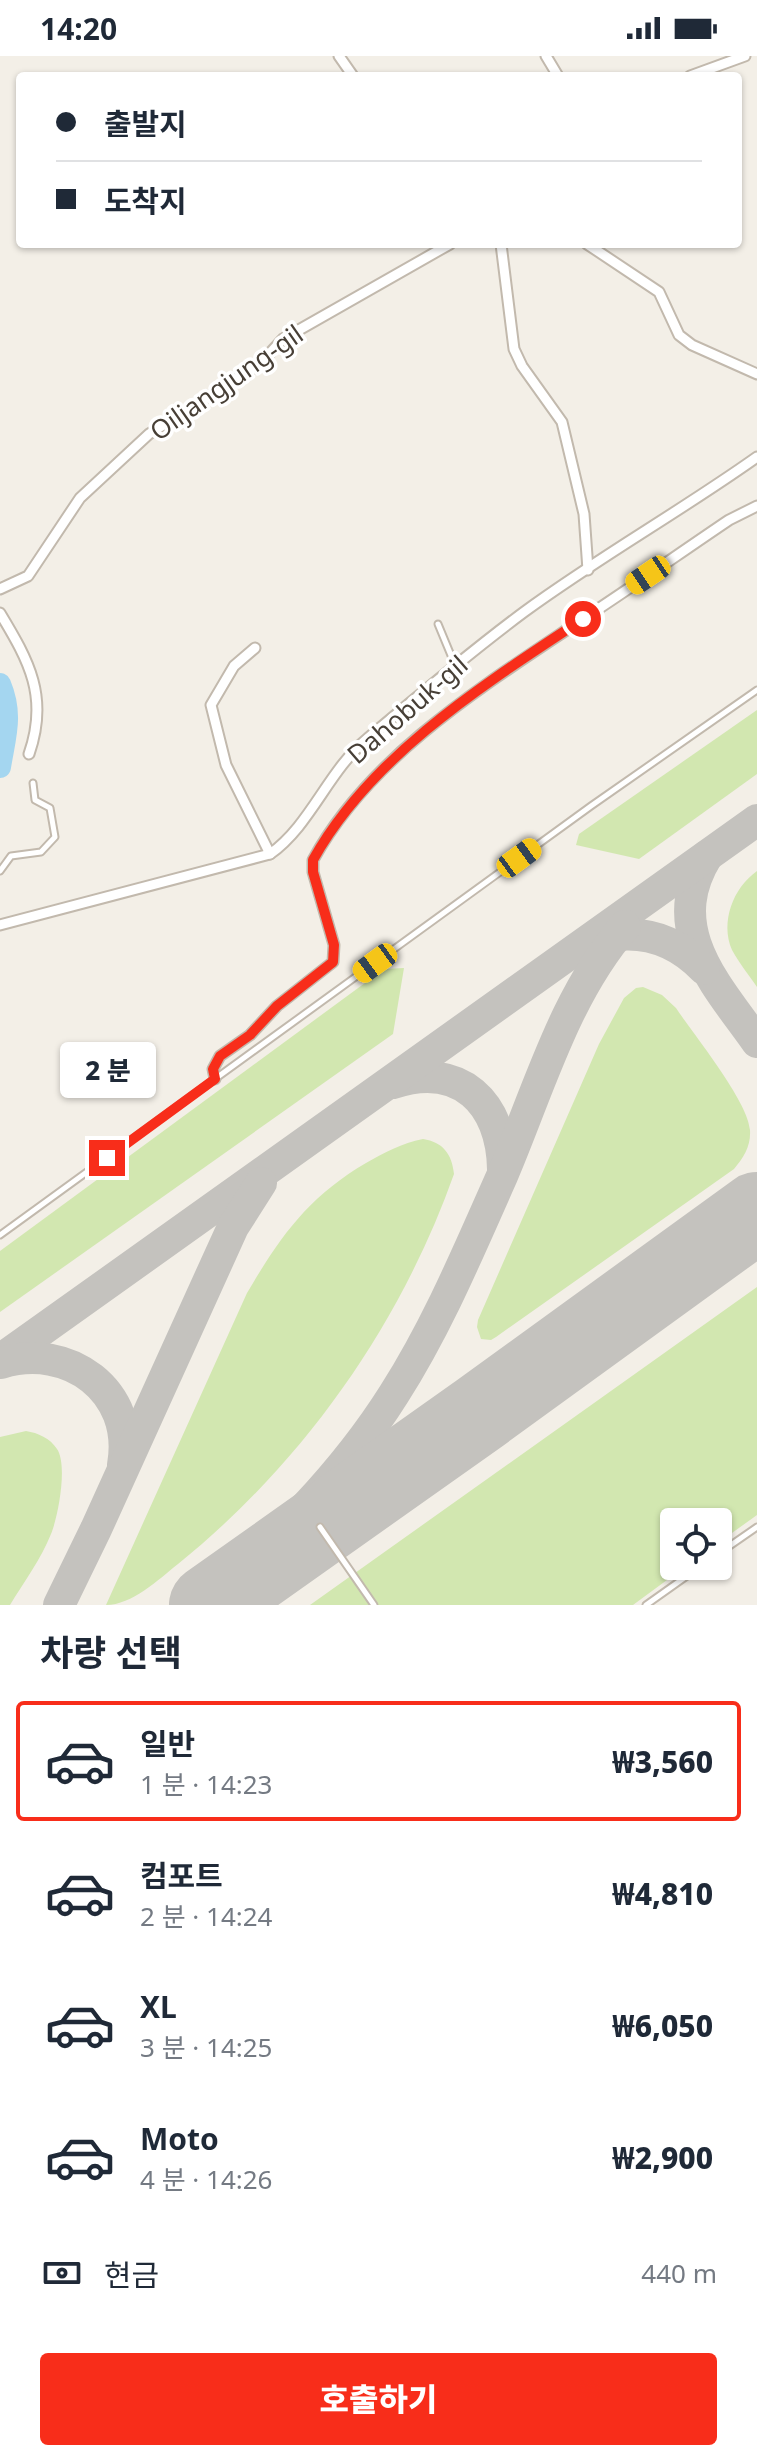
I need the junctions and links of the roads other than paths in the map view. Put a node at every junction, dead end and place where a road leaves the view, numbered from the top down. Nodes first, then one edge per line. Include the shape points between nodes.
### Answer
1 (745, 56) edge
2 (701, 72) edge
3 (443, 248) edge
4 (501, 248) edge
5 (593, 248) edge
6 (757, 374) edge
7 (757, 457) edge
8 (757, 506) edge
9 (588, 570) junction
10 (0, 589) edge
11 (0, 613) edge
12 (438, 624) dead end
13 (255, 648) dead end
14 (455, 666) junction
15 (757, 690) edge
16 (29, 754) dead end
17 (33, 783) dead end
18 (270, 854) junction
19 (0, 871) edge
20 (0, 925) edge
21 (215, 1079) junction
22 (0, 1235) edge
23 (320, 1527) dead end
24 (757, 1527) edge
25 (732, 1544) edge
26 (681, 1580) edge
27 (374, 1605) edge
28 (646, 1605) edge

1 - 2 street
3 - 10 street, Oiljangjung-gil via 283,339 259,365 149,434 80,498 28,576
4 - 9 street via 514,349 562,422 584,514
5 - 6 street via 659,292 679,335 692,345
7 - 9 street, Dahobuk-gil
8 - 21 street via 515,663 370,783 313,860 334,945 333,962 220,1056 213,1069
9 - 14 street, Dahobuk-gil
11 - 16 street via 35,685 37,722
12 - 14 lane
13 - 18 street via 234,666 211,705 226,765
14 - 18 street, Dahobuk-gil via 348,756 294,832
15 - 21 lane
17 - 19 lane via 35,800 50,808 55,837 41,852 11,856
18 - 20 street, Dahobuk-gil
21 - 22 lane
23 - 27 lane
24 - 25 lane
26 - 28 lane

